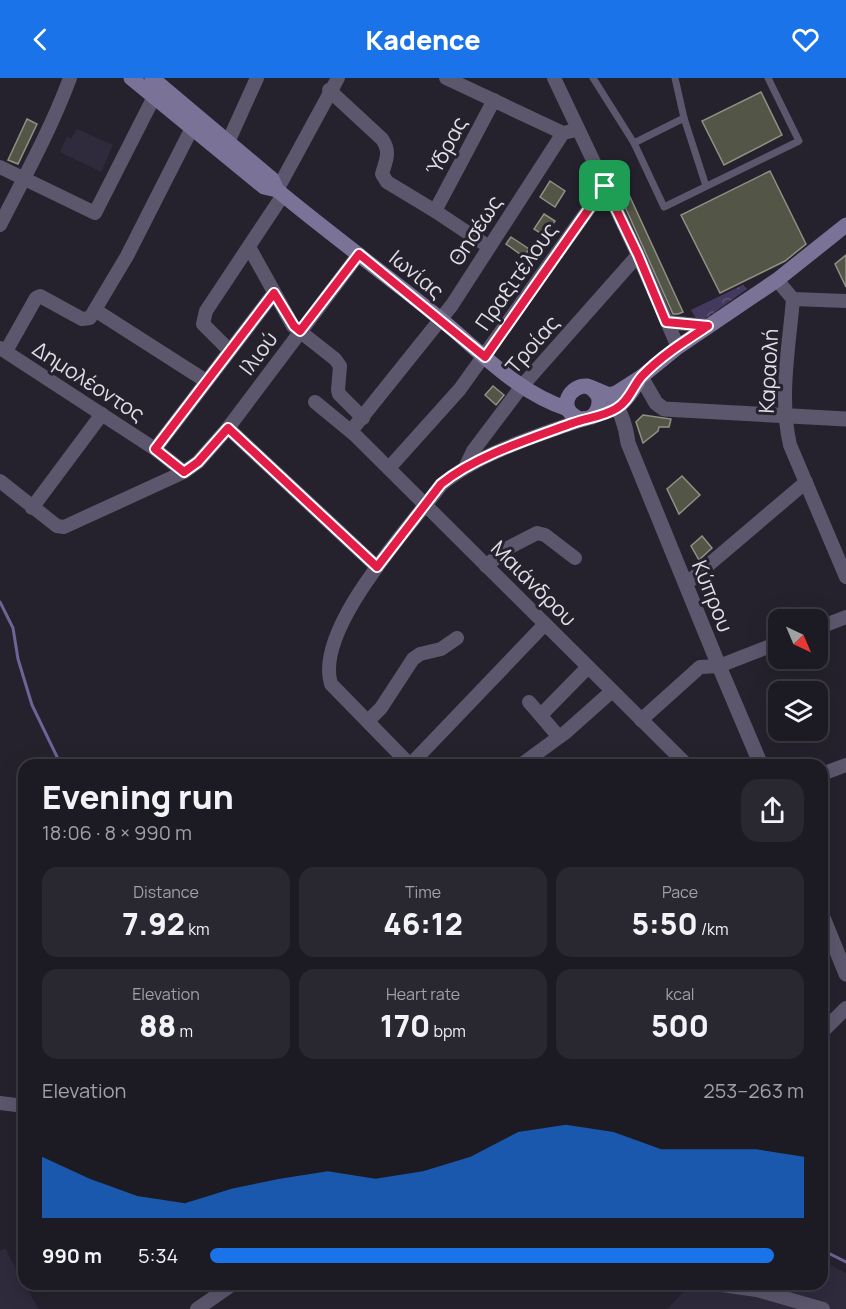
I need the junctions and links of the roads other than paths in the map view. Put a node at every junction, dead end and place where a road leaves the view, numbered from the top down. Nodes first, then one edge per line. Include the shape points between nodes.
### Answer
1 (70, 78) edge
2 (131, 78) edge
3 (257, 78) edge
4 (338, 78) edge
5 (554, 78) edge
6 (593, 78) edge
7 (675, 78) edge
8 (769, 78) edge
9 (454, 80) edge
10 (155, 87) edge
11 (329, 90) junction
12 (494, 100) junction
13 (684, 118) junction
14 (192, 128) junction
15 (577, 129) junction
16 (563, 133) junction
17 (228, 142) junction
18 (634, 143) junction
19 (0, 167) edge
20 (23, 177) junction
21 (605, 186) junction
22 (706, 186) junction
23 (280, 192) junction
24 (435, 211) junction
25 (0, 225) edge
26 (846, 225) edge
27 (249, 247) junction
28 (489, 247) junction
29 (359, 254) junction
30 (638, 255) junction
31 (777, 280) junction
32 (274, 293) junction
33 (793, 299) junction
34 (846, 301) edge
35 (95, 309) junction
36 (441, 320) junction
37 (666, 322) junction
38 (708, 326) junction
39 (300, 331) junction
40 (678, 346) junction
41 (3, 350) edge
42 (229, 350) junction
43 (485, 357) junction
44 (641, 377) junction
45 (206, 381) junction
46 (584, 387) junction
47 (526, 389) junction
48 (609, 395) junction
49 (315, 402) dead end
50 (568, 409) junction
51 (102, 414) junction
52 (600, 414) junction
53 (785, 415) junction
54 (363, 418) junction
55 (846, 419) edge
56 (228, 428) junction
57 (353, 433) junction
58 (542, 434) junction
59 (155, 449) junction
60 (466, 466) junction
61 (388, 468) junction
62 (184, 472) junction
63 (0, 481) edge
64 (806, 482) junction
65 (426, 506) junction
66 (32, 508) junction
67 (575, 558) dead end
68 (486, 566) junction
69 (377, 567) junction
70 (846, 577) edge
71 (686, 585) junction
72 (846, 617) edge
73 (545, 624) junction
74 (828, 624) edge
75 (457, 638) dead end
76 (768, 647) edge
77 (719, 666) junction
78 (588, 667) junction
79 (612, 691) junction
80 (529, 702) dead end
81 (541, 715) junction
82 (641, 720) junction
83 (368, 721) junction
84 (559, 737) junction
85 (404, 759) edge
86 (416, 759) edge
87 (529, 759) edge
88 (679, 759) edge
89 (758, 759) edge
90 (846, 765) edge
91 (828, 772) edge
92 (828, 930) edge
93 (846, 974) edge
94 (846, 1008) edge
95 (828, 1026) edge
96 (0, 1103) edge
97 (18, 1105) edge
98 (224, 1290) edge
99 (757, 1290) edge
100 (814, 1307) edge
101 (197, 1309) edge

1 - 20 street via 46,136
2 - 10 main road, Ιωνίας
3 - 17 street
4 - 11 street
5 - 15 street
6 - 18 lane
7 - 13 lane
8 - 22 lane via 799,141
9 - 12 street
10 - 14 main road, Ιωνίας
10 - 17 main road, Ιωνίας
10 - 20 street via 95,213
11 - 23 street
11 - 24 street via 382,139 388,153 382,174 387,182
12 - 16 street
12 - 24 street, Ύδρας
13 - 18 lane
13 - 22 lane
14 - 23 main road, Ιωνίας via 264,187
14 - 35 street via 127,256
15 - 16 street
15 - 21 street
16 - 28 street, Θησέως
17 - 23 main road, Ιωνίας via 272,179
18 - 22 lane via 664,207
19 - 20 street
20 - 25 street
21 - 30 street
21 - 43 street, Πραξιτέλους
23 - 27 street
23 - 29 main road, Ιωνίας
24 - 28 street
26 - 31 main road
27 - 32 street
27 - 42 street via 203,319 203,324
28 - 36 street, Θησέως
29 - 36 main road, Ιωνίας
29 - 39 street, Ιλιού
30 - 37 street
30 - 47 street, Τροίας
31 - 33 street
31 - 38 main road
32 - 39 street
32 - 42 street
33 - 34 street
33 - 53 street, Καραολή
35 - 41 street via 90,318 82,319 40,296
35 - 45 street
36 - 43 main road, Ιωνίας
36 - 54 street, Θησέως
37 - 38 street
37 - 40 street
38 - 40 main road
39 - 54 street via 335,359 340,366 339,394
39 - 56 street, Ιλιού
40 - 44 main road
41 - 51 street, Δημολέοντος
42 - 45 street
43 - 47 main road, Ιωνίας
43 - 61 street, Πραξιτέλους
44 - 48 main road
44 - 52 main road via 630,394
44 - 53 street via 656,404 664,409
45 - 59 street
46 - 47 main road via 551,393
46 - 48 main road
46 - 50 main road via 568,396
46 - 52 main road via 597,393
47 - 50 main road, Ιωνίας via 544,401
47 - 60 street, Τροίας via 473,451
48 - 52 street, Κύπρου
49 - 57 street, Μαιάνδρου
50 - 52 main road, Ιωνίας via 574,416
50 - 58 street
51 - 59 street, Δημολέοντος
51 - 66 street
52 - 58 street
52 - 71 street, Κύπρου via 611,418 628,443
53 - 55 street
53 - 64 street, Καραολή via 790,445
54 - 57 street, Θησέως
56 - 62 street, Ιλιού
56 - 69 street
57 - 61 street, Μαιάνδρου
58 - 60 street
59 - 62 street, Δημολέοντος
60 - 65 street via 441,484
61 - 65 street, Μαιάνδρου
62 - 66 street, Ιλιού via 64,527
63 - 66 street
64 - 70 street, Καραολή
64 - 71 street
65 - 68 street, Μαιάνδρου
65 - 69 street
67 - 68 street via 537,533 508,548
68 - 73 street, Μαιάνδρου
69 - 83 street via 347,612 328,667 331,684
71 - 77 street, Κύπρου
72 - 74 street
73 - 78 street, Μαιάνδρου
73 - 86 street
75 - 83 street via 441,649 413,659
76 - 77 street
77 - 82 street via 700,667
77 - 89 street, Κύπρου
78 - 79 street, Μαιάνδρου
78 - 81 street
79 - 82 street, Μαιάνδρου
79 - 84 street
80 - 81 street
81 - 84 street
82 - 88 street, Μαιάνδρου
83 - 85 street
84 - 87 street
90 - 91 street
92 - 93 street
94 - 95 street
96 - 97 street
98 - 101 street
99 - 100 street

